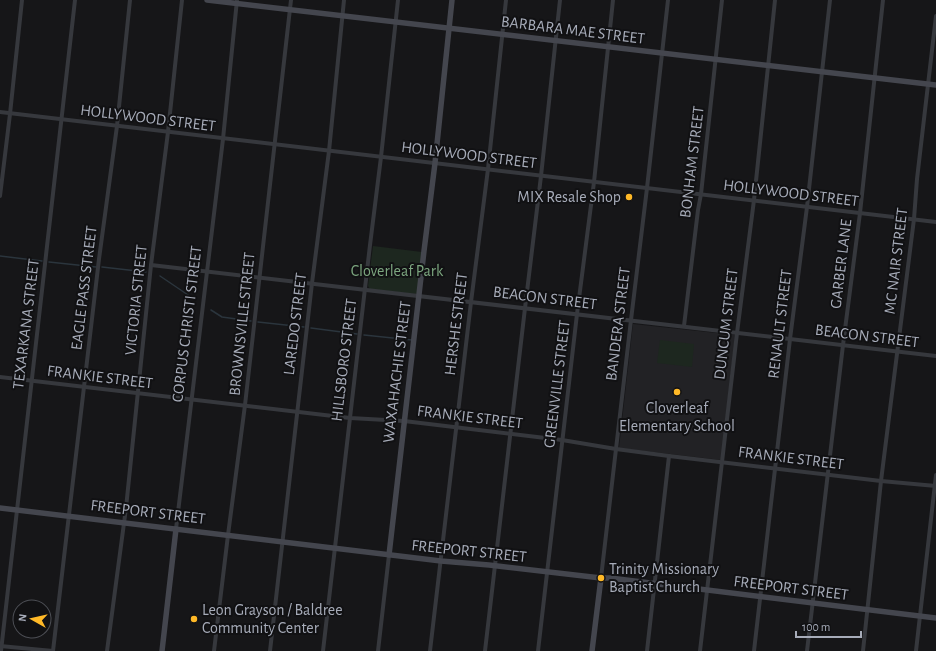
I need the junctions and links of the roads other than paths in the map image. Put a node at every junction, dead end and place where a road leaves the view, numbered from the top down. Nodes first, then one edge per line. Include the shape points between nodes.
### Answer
1 (22, 0) edge
2 (75, 0) edge
3 (130, 0) edge
4 (182, 0) edge
5 (207, 0) edge
6 (291, 0) edge
7 (344, 0) edge
8 (398, 0) edge
9 (452, 0) edge
10 (506, 0) edge
11 (560, 0) edge
12 (614, 0) edge
13 (668, 0) edge
14 (722, 0) edge
15 (775, 0) edge
16 (830, 0) edge
17 (883, 0) edge
18 (237, 2) edge
19 (290, 10) junction
20 (342, 16) junction
21 (936, 16) edge
22 (396, 22) junction
23 (449, 28) junction
24 (502, 35) junction
25 (555, 41) junction
26 (608, 47) junction
27 (662, 53) junction
28 (715, 60) junction
29 (768, 66) junction
30 (821, 72) junction
31 (874, 78) junction
32 (928, 84) junction
33 (936, 86) edge
34 (0, 112) edge
35 (10, 114) junction
36 (62, 120) junction
37 (116, 126) junction
38 (168, 132) junction
39 (223, 139) junction
40 (276, 145) junction
41 (328, 151) junction
42 (381, 157) junction
43 (435, 163) junction
44 (488, 169) junction
45 (542, 176) junction
46 (594, 182) junction
47 (648, 188) junction
48 (701, 194) junction
49 (0, 196) edge
50 (754, 200) junction
51 (807, 207) junction
52 (860, 213) junction
53 (914, 219) junction
54 (936, 222) edge
55 (152, 265) junction
56 (206, 272) junction
57 (260, 278) junction
58 (312, 283) junction
59 (364, 290) junction
60 (418, 296) junction
61 (471, 302) junction
62 (525, 308) junction
63 (577, 314) junction
64 (631, 320) junction
65 (684, 326) junction
66 (737, 332) junction
67 (790, 339) junction
68 (843, 345) junction
69 (897, 351) junction
70 (936, 356) edge
71 (0, 378) edge
72 (32, 381) junction
73 (84, 387) junction
74 (139, 394) junction
75 (192, 400) junction
76 (245, 406) junction
77 (297, 412) junction
78 (350, 418) junction
79 (404, 421) junction
80 (456, 427) junction
81 (510, 434) junction
82 (562, 440) junction
83 (616, 449) junction
84 (669, 456) junction
85 (722, 462) junction
86 (776, 468) junction
87 (828, 474) junction
88 (936, 475) edge
89 (881, 481) junction
90 (935, 486) edge
91 (0, 508) edge
92 (16, 510) junction
93 (69, 516) junction
94 (123, 522) junction
95 (176, 529) junction
96 (228, 535) junction
97 (282, 542) junction
98 (336, 548) junction
99 (389, 555) junction
100 (441, 561) junction
101 (495, 566) junction
102 (547, 572) junction
103 (601, 578) junction
104 (655, 585) junction
105 (707, 591) junction
106 (760, 597) junction
107 (813, 603) junction
108 (867, 610) junction
109 (920, 616) junction
110 (936, 618) edge
111 (1, 646) edge
112 (1, 651) edge
113 (53, 651) edge
114 (107, 651) edge
115 (162, 651) edge
116 (214, 651) edge
117 (270, 651) edge
118 (323, 651) edge
119 (378, 651) edge
120 (430, 651) edge
121 (485, 651) edge
122 (538, 651) edge
123 (592, 651) edge
124 (647, 651) edge
125 (700, 651) edge
126 (754, 651) edge
127 (807, 651) edge
128 (863, 651) edge
129 (916, 651) edge

1 - 35 street
2 - 36 street, TEXARKANA STREET
3 - 37 street, EAGLE PASS STREET
4 - 38 street, VICTORIA STREET
5 - 18 street, BARBARA MAE STREET
6 - 19 street, BROWNSVILLE STREET
7 - 20 street, LAREDO STREET
8 - 22 street, HILLSBORO STREET
9 - 23 street, WAXAHACHIE STREET
10 - 24 street, HERSHE STREET
11 - 25 street
12 - 26 street, GREENVILLE STREET
13 - 27 street, BANDERA STREET
14 - 28 street, BONHAM STREET
15 - 29 street, DUNCUM STREET
16 - 30 street, RENAULT STREET
17 - 31 street, GARBER LANE
18 - 19 street, BARBARA MAE STREET
18 - 39 street, CORPUS CHRISTI STREET
19 - 20 street, BARBARA MAE STREET
19 - 40 street, BROWNSVILLE STREET
20 - 22 street, BARBARA MAE STREET
20 - 41 street, LAREDO STREET
21 - 32 street, MC NAIR STREET
22 - 23 street, BARBARA MAE STREET
22 - 42 street, HILLSBORO STREET
23 - 24 street, BARBARA MAE STREET
23 - 43 street, WAXAHACHIE STREET
24 - 25 street, BARBARA MAE STREET
24 - 44 street, HERSHE STREET
25 - 26 street, BARBARA MAE STREET
25 - 45 street
26 - 27 street, BARBARA MAE STREET
26 - 46 street, GREENVILLE STREET
27 - 28 street, BARBARA MAE STREET
27 - 47 street, BANDERA STREET
28 - 29 street, BARBARA MAE STREET
28 - 48 street, BONHAM STREET
29 - 30 street, BARBARA MAE STREET
29 - 50 street, DUNCUM STREET
30 - 31 street, BARBARA MAE STREET
30 - 51 street, RENAULT STREET
31 - 32 street, BARBARA MAE STREET
31 - 52 street, GARBER LANE
32 - 33 street, BARBARA MAE STREET
32 - 53 street, MC NAIR STREET
34 - 35 street, HOLLYWOOD STREET
35 - 36 street, HOLLYWOOD STREET
35 - 49 street
36 - 37 street, HOLLYWOOD STREET
36 - 72 street, TEXARKANA STREET
37 - 38 street, HOLLYWOOD STREET
37 - 73 street, EAGLE PASS STREET
38 - 39 street, HOLLYWOOD STREET
38 - 55 street, VICTORIA STREET
39 - 40 street, HOLLYWOOD STREET
39 - 56 street, CORPUS CHRISTI STREET
40 - 41 street, HOLLYWOOD STREET
40 - 57 street, BROWNSVILLE STREET
41 - 42 street, HOLLYWOOD STREET
41 - 58 street, LAREDO STREET
42 - 43 street, HOLLYWOOD STREET
42 - 59 street, HILLSBORO STREET
43 - 44 street, HOLLYWOOD STREET
43 - 60 street, WAXAHACHIE STREET
44 - 45 street, HOLLYWOOD STREET
44 - 61 street, HERSHE STREET
45 - 46 street, HOLLYWOOD STREET
45 - 62 street
46 - 47 street, HOLLYWOOD STREET
46 - 63 street, GREENVILLE STREET
47 - 48 street, HOLLYWOOD STREET
47 - 64 street, BANDERA STREET
48 - 50 street, HOLLYWOOD STREET
48 - 65 street, BONHAM STREET
50 - 51 street, HOLLYWOOD STREET
50 - 66 street, DUNCUM STREET
51 - 52 street, HOLLYWOOD STREET
51 - 67 street, RENAULT STREET
52 - 53 street, HOLLYWOOD STREET
52 - 68 street, GARBER LANE
53 - 54 street, HOLLYWOOD STREET
53 - 69 street, MC NAIR STREET
55 - 56 street, BEACON STREET
55 - 74 street, VICTORIA STREET
56 - 57 street, BEACON STREET
56 - 75 street, CORPUS CHRISTI STREET
57 - 58 street, BEACON STREET
57 - 76 street, BROWNSVILLE STREET
58 - 59 street, BEACON STREET
58 - 77 street, LAREDO STREET
59 - 60 street, BEACON STREET
59 - 78 street, HILLSBORO STREET
60 - 61 street, BEACON STREET
60 - 79 street, WAXAHACHIE STREET
61 - 62 street, BEACON STREET
61 - 80 street, HERSHE STREET
62 - 63 street, BEACON STREET
62 - 81 street
63 - 64 street, BEACON STREET
63 - 82 street, GREENVILLE STREET
64 - 65 street, BEACON STREET
64 - 83 street, BANDERA STREET
65 - 66 street, BEACON STREET
66 - 67 street, BEACON STREET
66 - 85 street, DUNCUM STREET
67 - 68 street, BEACON STREET
67 - 86 street, RENAULT STREET
68 - 69 street, BEACON STREET
68 - 87 street, GARBER LANE
69 - 70 street, BEACON STREET
69 - 89 street, MC NAIR STREET
71 - 72 street, FRANKIE STREET
72 - 73 street, FRANKIE STREET
72 - 92 street, TEXARKANA STREET
73 - 74 street, FRANKIE STREET
73 - 93 street, EAGLE PASS STREET
74 - 75 street, FRANKIE STREET
74 - 94 street, VICTORIA STREET
75 - 76 street, FRANKIE STREET
75 - 95 street, CORPUS CHRISTI STREET
76 - 77 street, FRANKIE STREET
76 - 96 street, BROWNSVILLE STREET
77 - 78 street, FRANKIE STREET
77 - 97 street, LAREDO STREET
78 - 79 street, FRANKIE STREET
78 - 98 street, HILLSBORO STREET
79 - 80 street, FRANKIE STREET
79 - 99 street, WAXAHACHIE STREET
80 - 81 street, FRANKIE STREET
80 - 100 street, HERSHE STREET
81 - 82 street, FRANKIE STREET
81 - 101 street
82 - 83 street, FRANKIE STREET
82 - 102 street, GREENVILLE STREET
83 - 84 street, FRANKIE STREET
83 - 103 street, BANDERA STREET
84 - 85 street, FRANKIE STREET
84 - 104 street
85 - 86 street, FRANKIE STREET
85 - 105 street, DUNCUM STREET
86 - 87 street, FRANKIE STREET
86 - 106 street, RENAULT STREET
87 - 89 street, FRANKIE STREET
87 - 107 street, GARBER LANE
88 - 90 street
89 - 90 street, FRANKIE STREET
89 - 108 street, MC NAIR STREET
90 - 109 street
91 - 92 street, FREEPORT STREET
92 - 93 street, FREEPORT STREET
92 - 111 street, TEXARKANA STREET
93 - 94 street, FREEPORT STREET
93 - 113 street, EAGLE PASS STREET
94 - 95 street, FREEPORT STREET
94 - 114 street, VICTORIA STREET
95 - 96 street, FREEPORT STREET
95 - 115 street, CORPUS CHRISTI STREET
96 - 97 street, FREEPORT STREET
96 - 116 street, BROWNSVILLE STREET
97 - 98 street, FREEPORT STREET
97 - 117 street, LAREDO STREET
98 - 99 street, FREEPORT STREET
98 - 118 street, HILLSBORO STREET
99 - 100 street, FREEPORT STREET
99 - 119 street, WAXAHACHIE STREET
100 - 101 street, FREEPORT STREET
100 - 120 street, HERSHE STREET
101 - 102 street, FREEPORT STREET
101 - 121 street
102 - 103 street, FREEPORT STREET
102 - 122 street, GREENVILLE STREET
103 - 104 street, FREEPORT STREET
103 - 123 street, BANDERA STREET
104 - 105 street, FREEPORT STREET
104 - 124 street
105 - 106 street, FREEPORT STREET
105 - 125 street, DUNCUM STREET
106 - 107 street, FREEPORT STREET
106 - 126 street, RENAULT STREET
107 - 108 street, FREEPORT STREET
107 - 127 street, GARBER LANE
108 - 109 street, FREEPORT STREET
108 - 128 street, MC NAIR STREET
109 - 110 street, FREEPORT STREET
109 - 129 street
111 - 112 street, TEXARKANA STREET
111 - 113 street

